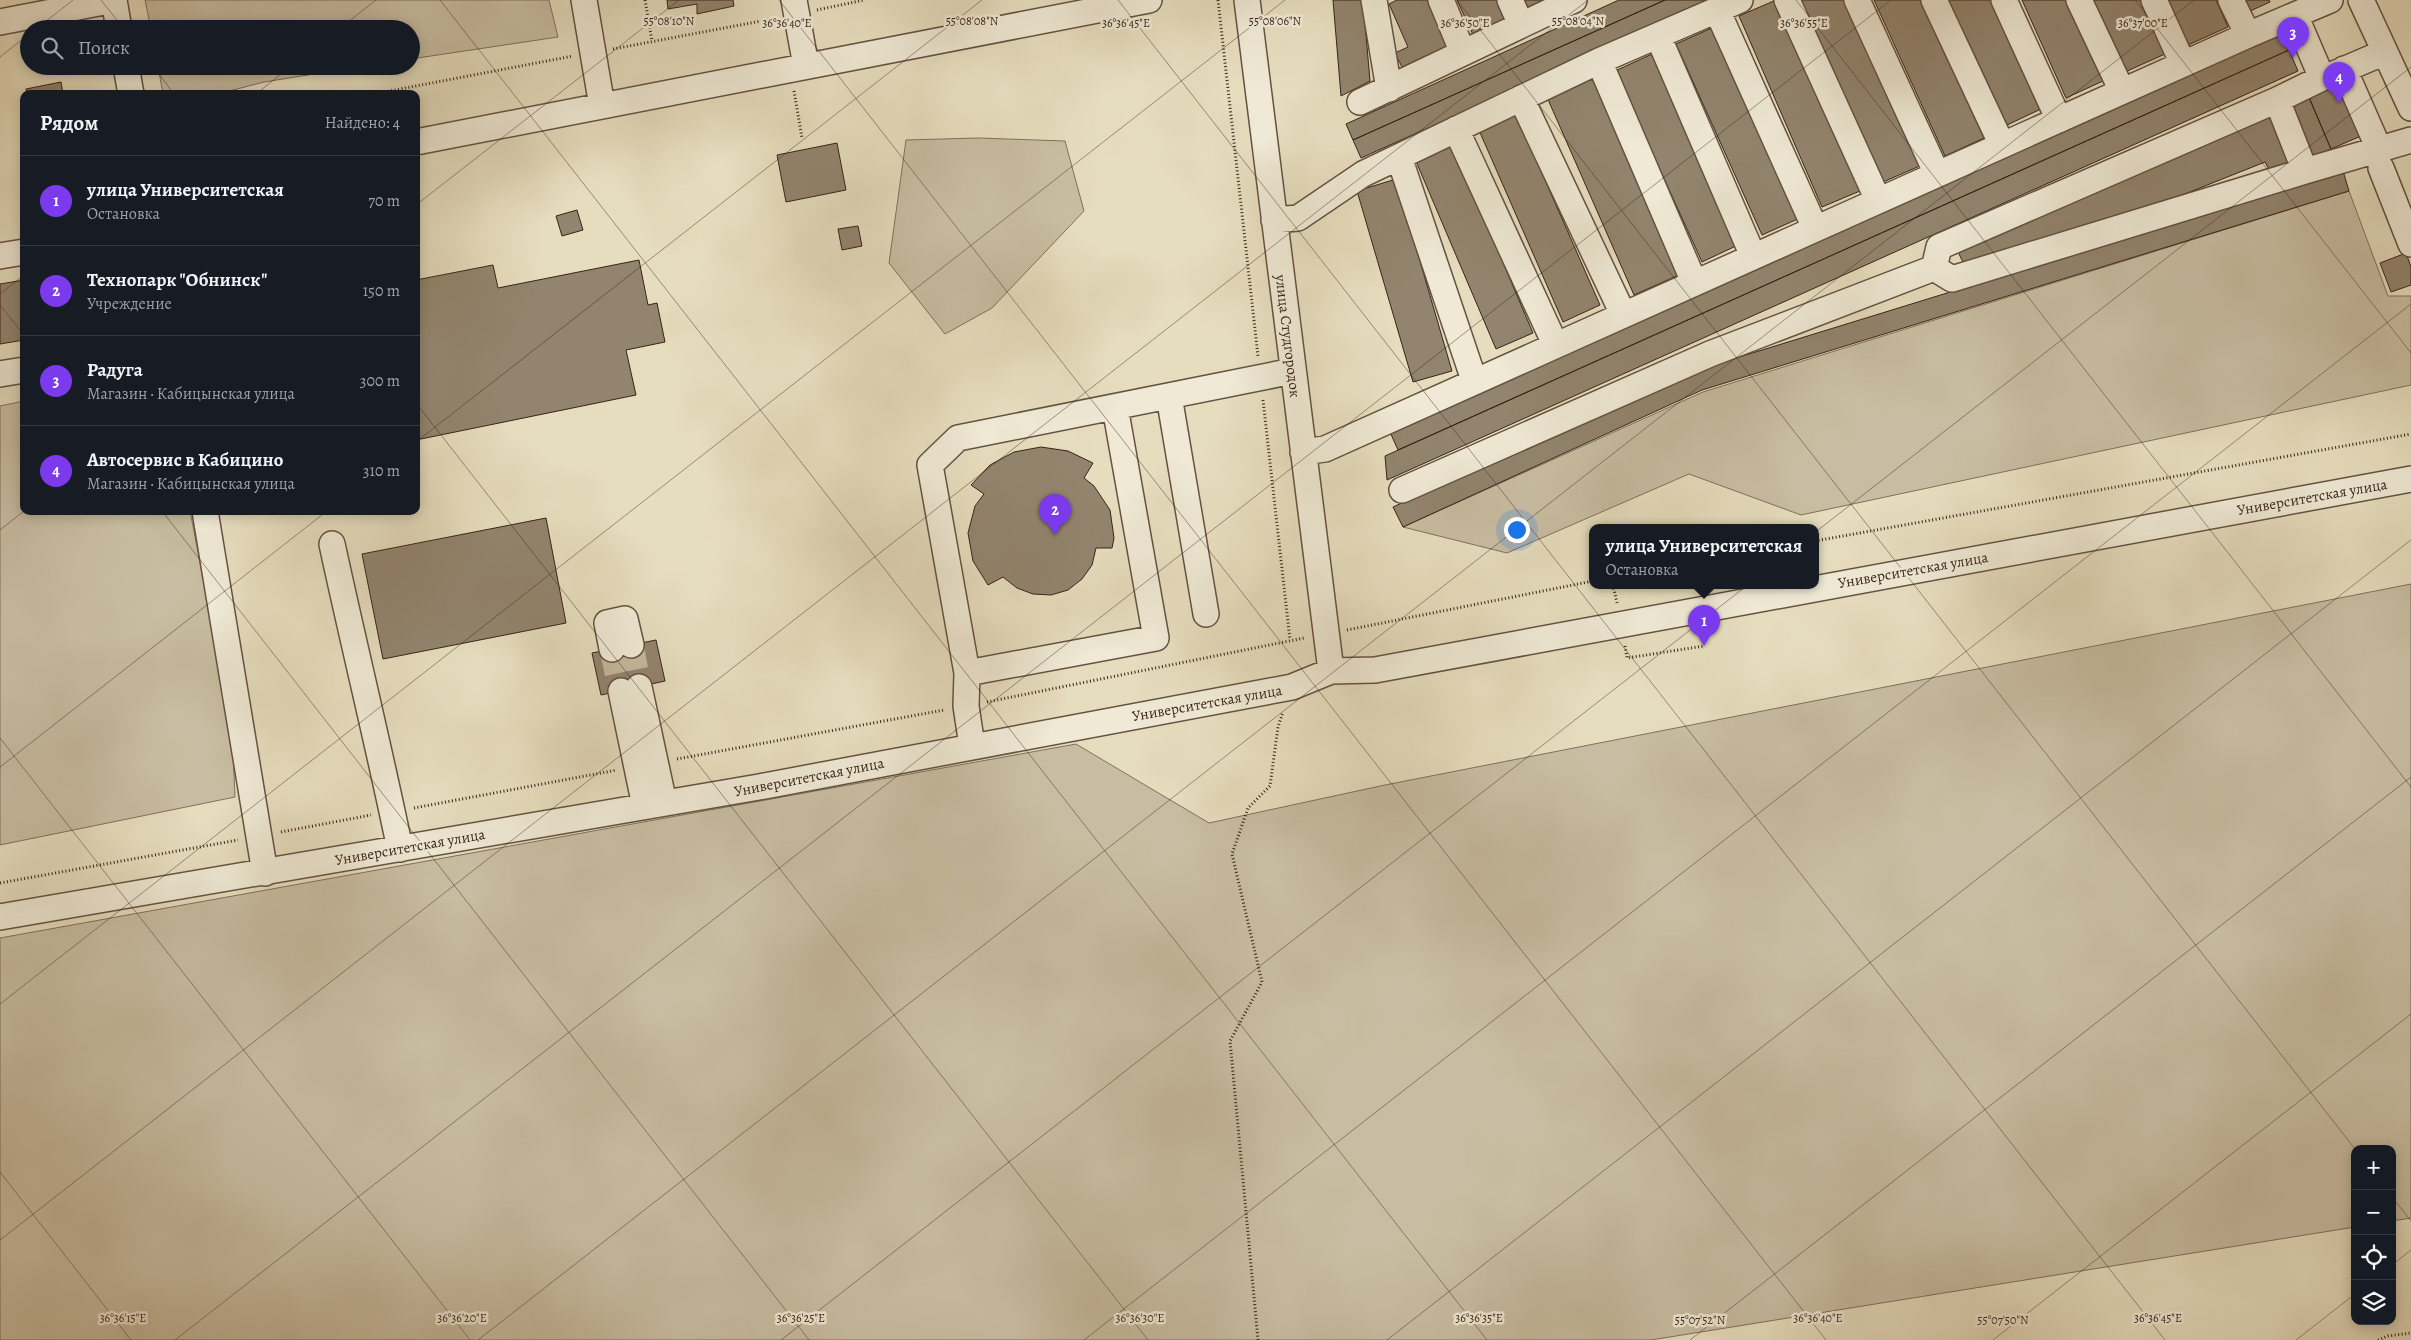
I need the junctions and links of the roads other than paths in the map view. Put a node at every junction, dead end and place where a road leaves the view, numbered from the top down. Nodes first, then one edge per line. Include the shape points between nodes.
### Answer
1 (114, 0) edge
2 (584, 0) edge
3 (1149, 0) edge
4 (1247, 0) edge
5 (1374, 0) edge
6 (1441, 0) edge
7 (1510, 0) edge
8 (1574, 0) edge
9 (1740, 0) edge
10 (1787, 0) edge
11 (1857, 0) edge
12 (1934, 0) edge
13 (2004, 0) edge
14 (2079, 0) edge
15 (2154, 0) edge
16 (2232, 0) edge
17 (2330, 0) edge
18 (2361, 0) edge
19 (1089, 6) edge
20 (796, 7) edge
21 (1717, 10) junction
22 (2295, 15) junction
23 (118, 20) edge
24 (0, 22) edge
25 (1522, 26) junction
26 (2248, 35) junction
27 (1658, 36) junction
28 (1463, 53) junction
29 (2396, 58) edge
30 (1599, 62) junction
31 (2183, 64) junction
32 (806, 66) junction
33 (2333, 74) junction
34 (128, 75) edge
35 (1389, 89) junction
36 (130, 90) edge
37 (2122, 91) junction
38 (1522, 98) junction
39 (2277, 100) junction
40 (1360, 102) dead end
41 (602, 106) junction
42 (2411, 108) edge
43 (2059, 120) junction
44 (1456, 130) junction
45 (2411, 140) edge
46 (420, 141) edge
47 (2002, 145) junction
48 (1399, 157) junction
49 (2380, 159) junction
50 (2305, 171) junction
51 (1937, 174) junction
52 (1878, 200) junction
53 (1274, 220) junction
54 (1815, 228) junction
55 (2411, 244) edge
56 (20, 253) edge
57 (0, 256) edge
58 (1753, 256) junction
59 (1934, 268) junction
60 (1694, 282) junction
61 (1623, 314) junction
62 (1554, 344) junction
63 (20, 371) edge
64 (1293, 371) junction
65 (0, 374) edge
66 (1474, 380) junction
67 (1169, 396) junction
68 (1115, 407) junction
69 (1303, 452) junction
70 (2411, 479) edge
71 (1402, 490) dead end
72 (206, 515) edge
73 (332, 544) dead end
74 (1819, 588) edge
75 (1814, 589) edge
76 (1206, 614) dead end
77 (1331, 671) junction
78 (967, 673) junction
79 (630, 688) tunnel mouth
80 (972, 746) junction
81 (654, 805) junction
82 (400, 849) junction
83 (265, 873) junction
84 (0, 917) edge

1 - 23 street
1 - 24 street
2 - 41 street
3 - 19 street
4 - 53 street, улица Студгородок
5 - 35 street
6 - 28 street
7 - 25 street
8 - 25 street
9 - 21 street
10 - 52 street
11 - 51 street
12 - 47 street
13 - 43 street
14 - 37 street
15 - 31 street
16 - 26 street
17 - 22 street
18 - 29 street
19 - 32 street
20 - 32 street
21 - 27 street
21 - 54 street
22 - 26 street
22 - 33 street
25 - 28 street
26 - 31 street
27 - 30 street
27 - 58 street
28 - 35 street
29 - 33 street
29 - 42 street
30 - 38 street
30 - 60 street
31 - 37 street
32 - 41 street
33 - 39 street
33 - 49 street
34 - 36 street
35 - 40 street
37 - 43 street
38 - 44 street
38 - 61 street
39 - 50 street
39 - 59 street via 1939,246
41 - 46 street
43 - 47 street
44 - 48 street
44 - 62 street
45 - 49 street
47 - 51 street
48 - 53 street via 1363,174 1298,218
48 - 66 street
49 - 50 street
49 - 55 street
50 - 59 street via 1952,279
51 - 52 street
52 - 54 street
53 - 64 street, улица Студгородок
54 - 58 street
56 - 57 street
58 - 60 street
59 - 71 street via 1710,354
60 - 61 street
61 - 62 street
62 - 66 street
63 - 65 street
64 - 67 street
64 - 69 street, улица Студгородок
66 - 69 street via 1325,449
67 - 68 street
67 - 76 street
68 - 78 street via 958,438 930,465
68 - 78 street via 1156,638
69 - 77 street, улица Студгородок
70 - 74 street, Университетская улица
72 - 83 street
73 - 82 street
75 - 77 street, Университетская улица via 1375,670
77 - 80 street, Университетская улица via 1292,687
78 - 80 street via 966,706
79 - 81 street
80 - 81 street, Университетская улица
81 - 82 street, Университетская улица
82 - 83 street, Университетская улица
83 - 84 street, Университетская улица

